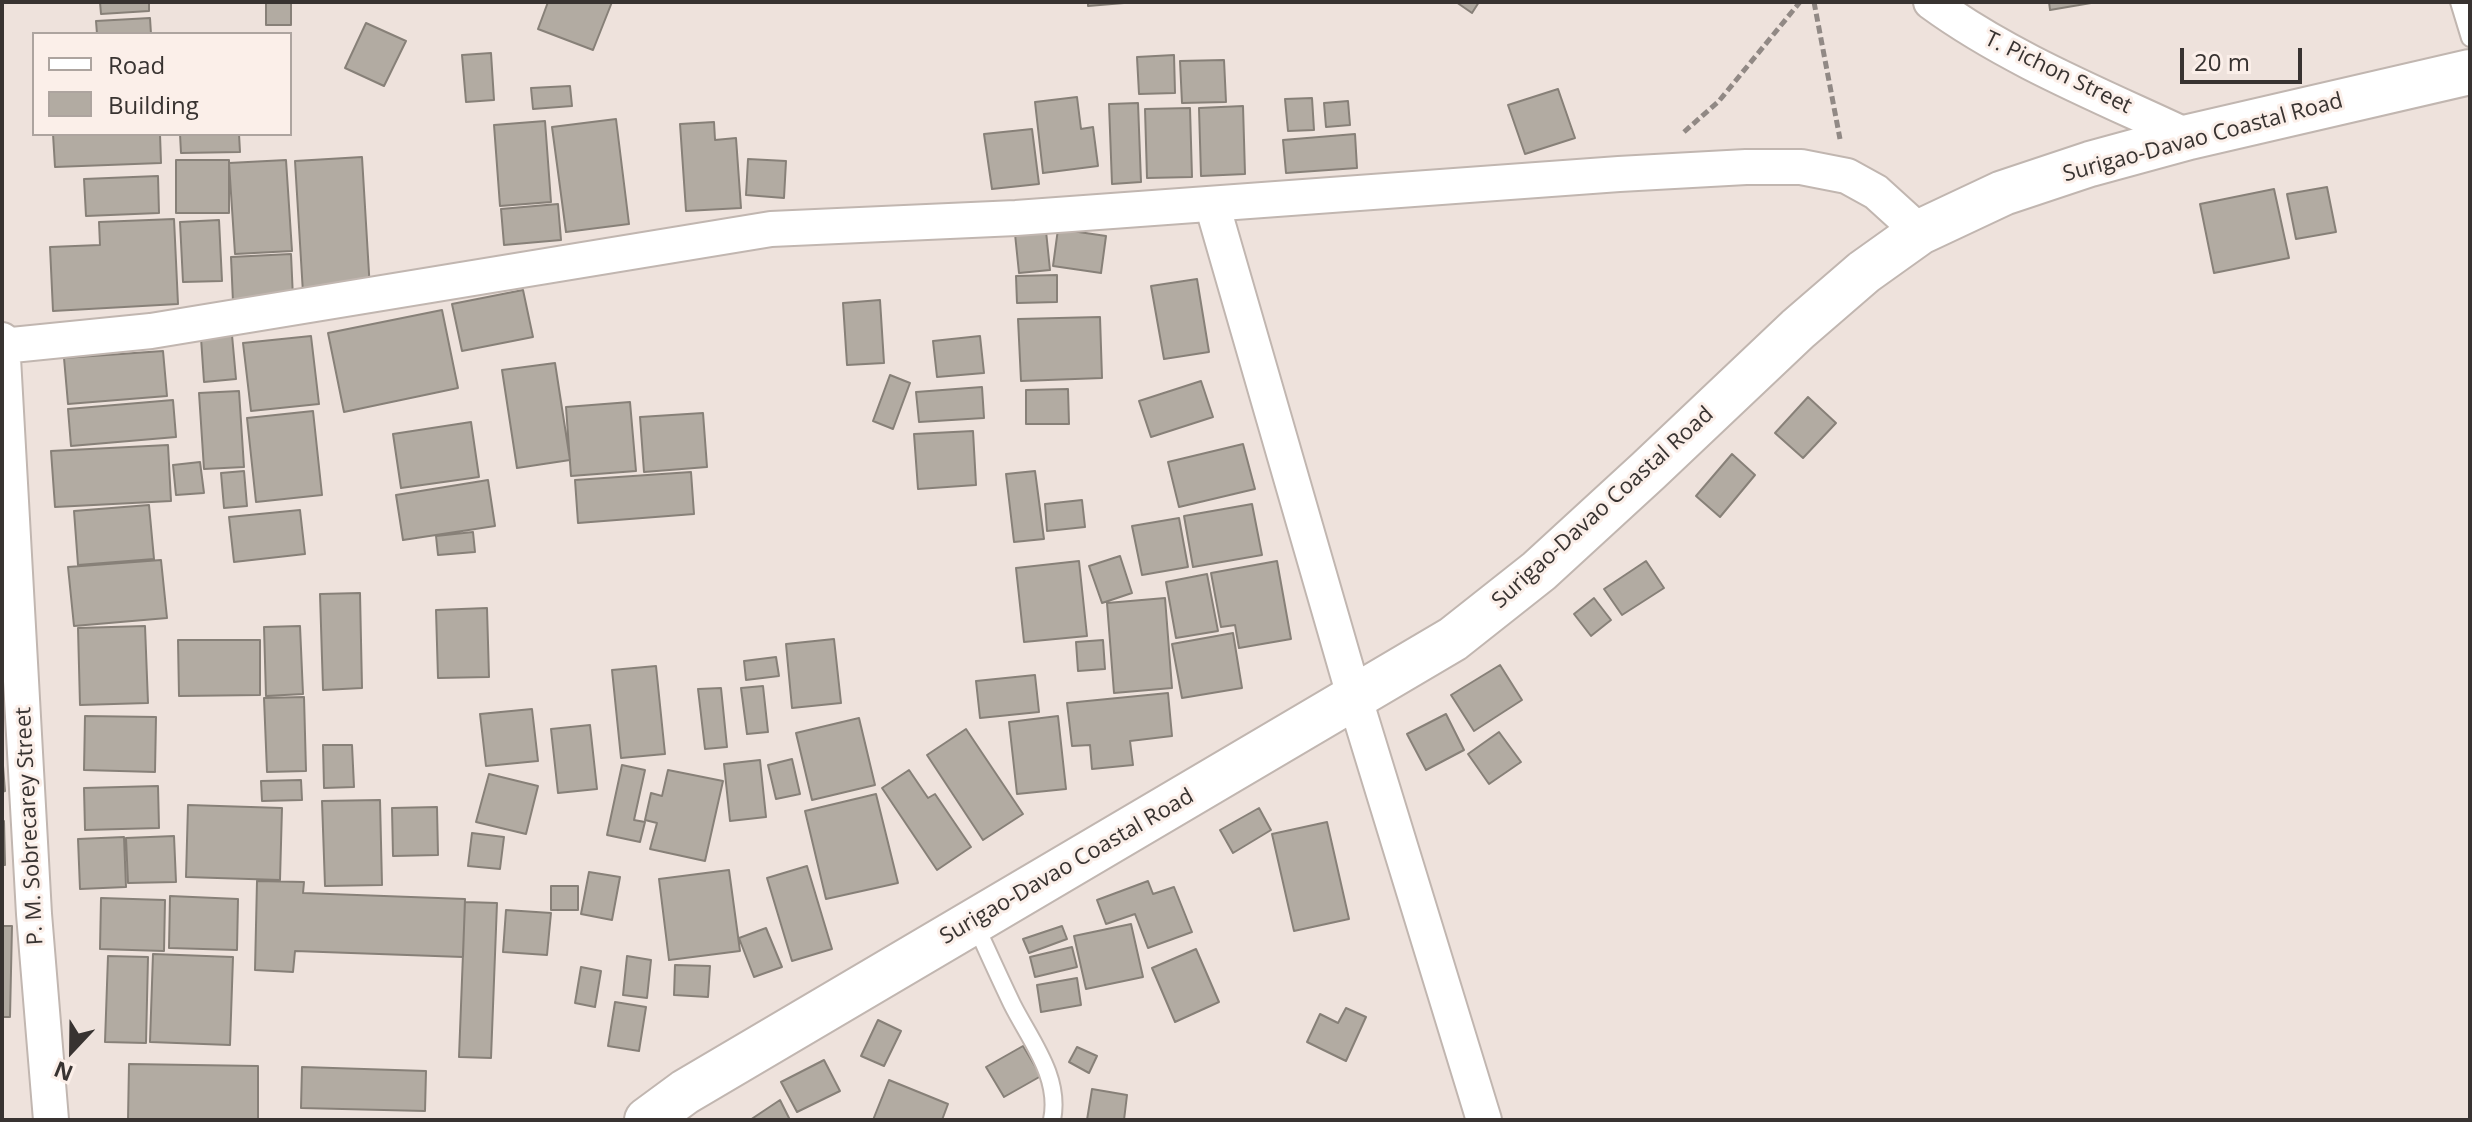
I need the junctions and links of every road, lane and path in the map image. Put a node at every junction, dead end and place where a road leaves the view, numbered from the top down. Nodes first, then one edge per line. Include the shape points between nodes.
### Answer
1 (1800, 2) edge
2 (1814, 2) edge
3 (1931, 2) edge
4 (2459, 2) edge
5 (2470, 38) edge
6 (2470, 72) edge
7 (1679, 136) dead end
8 (2189, 137) junction
9 (1847, 176) junction
10 (1212, 204) junction
11 (1920, 232) junction
12 (2, 344) edge
13 (9, 588) edge
14 (1355, 699) junction
15 (974, 922) junction
16 (51, 1120) edge
17 (647, 1120) edge
18 (1052, 1120) edge
19 (1484, 1120) edge

1 - 7 path via 1719,101
2 - 9 path
3 - 8 street, T. Pichon Street via 1962,25 2055,74
4 - 5 lane
6 - 8 highway, Surigao-Davao Coastal Road
8 - 11 highway, Surigao-Davao Coastal Road via 2003,193
9 - 10 street via 1801,167 1746,167
9 - 11 street via 1876,192
10 - 12 street via 771,229 151,331
10 - 14 street
11 - 14 highway, Surigao-Davao Coastal Road via 1798,329 1539,571 1453,639
12 - 13 street, P. M. Sobrecarey Street
13 - 16 street, P. M. Sobrecarey Street
14 - 15 highway, Surigao-Davao Coastal Road
14 - 19 street
15 - 17 highway, Surigao-Davao Coastal Road via 685,1092
15 - 18 lane via 1045,1063 1055,1106

